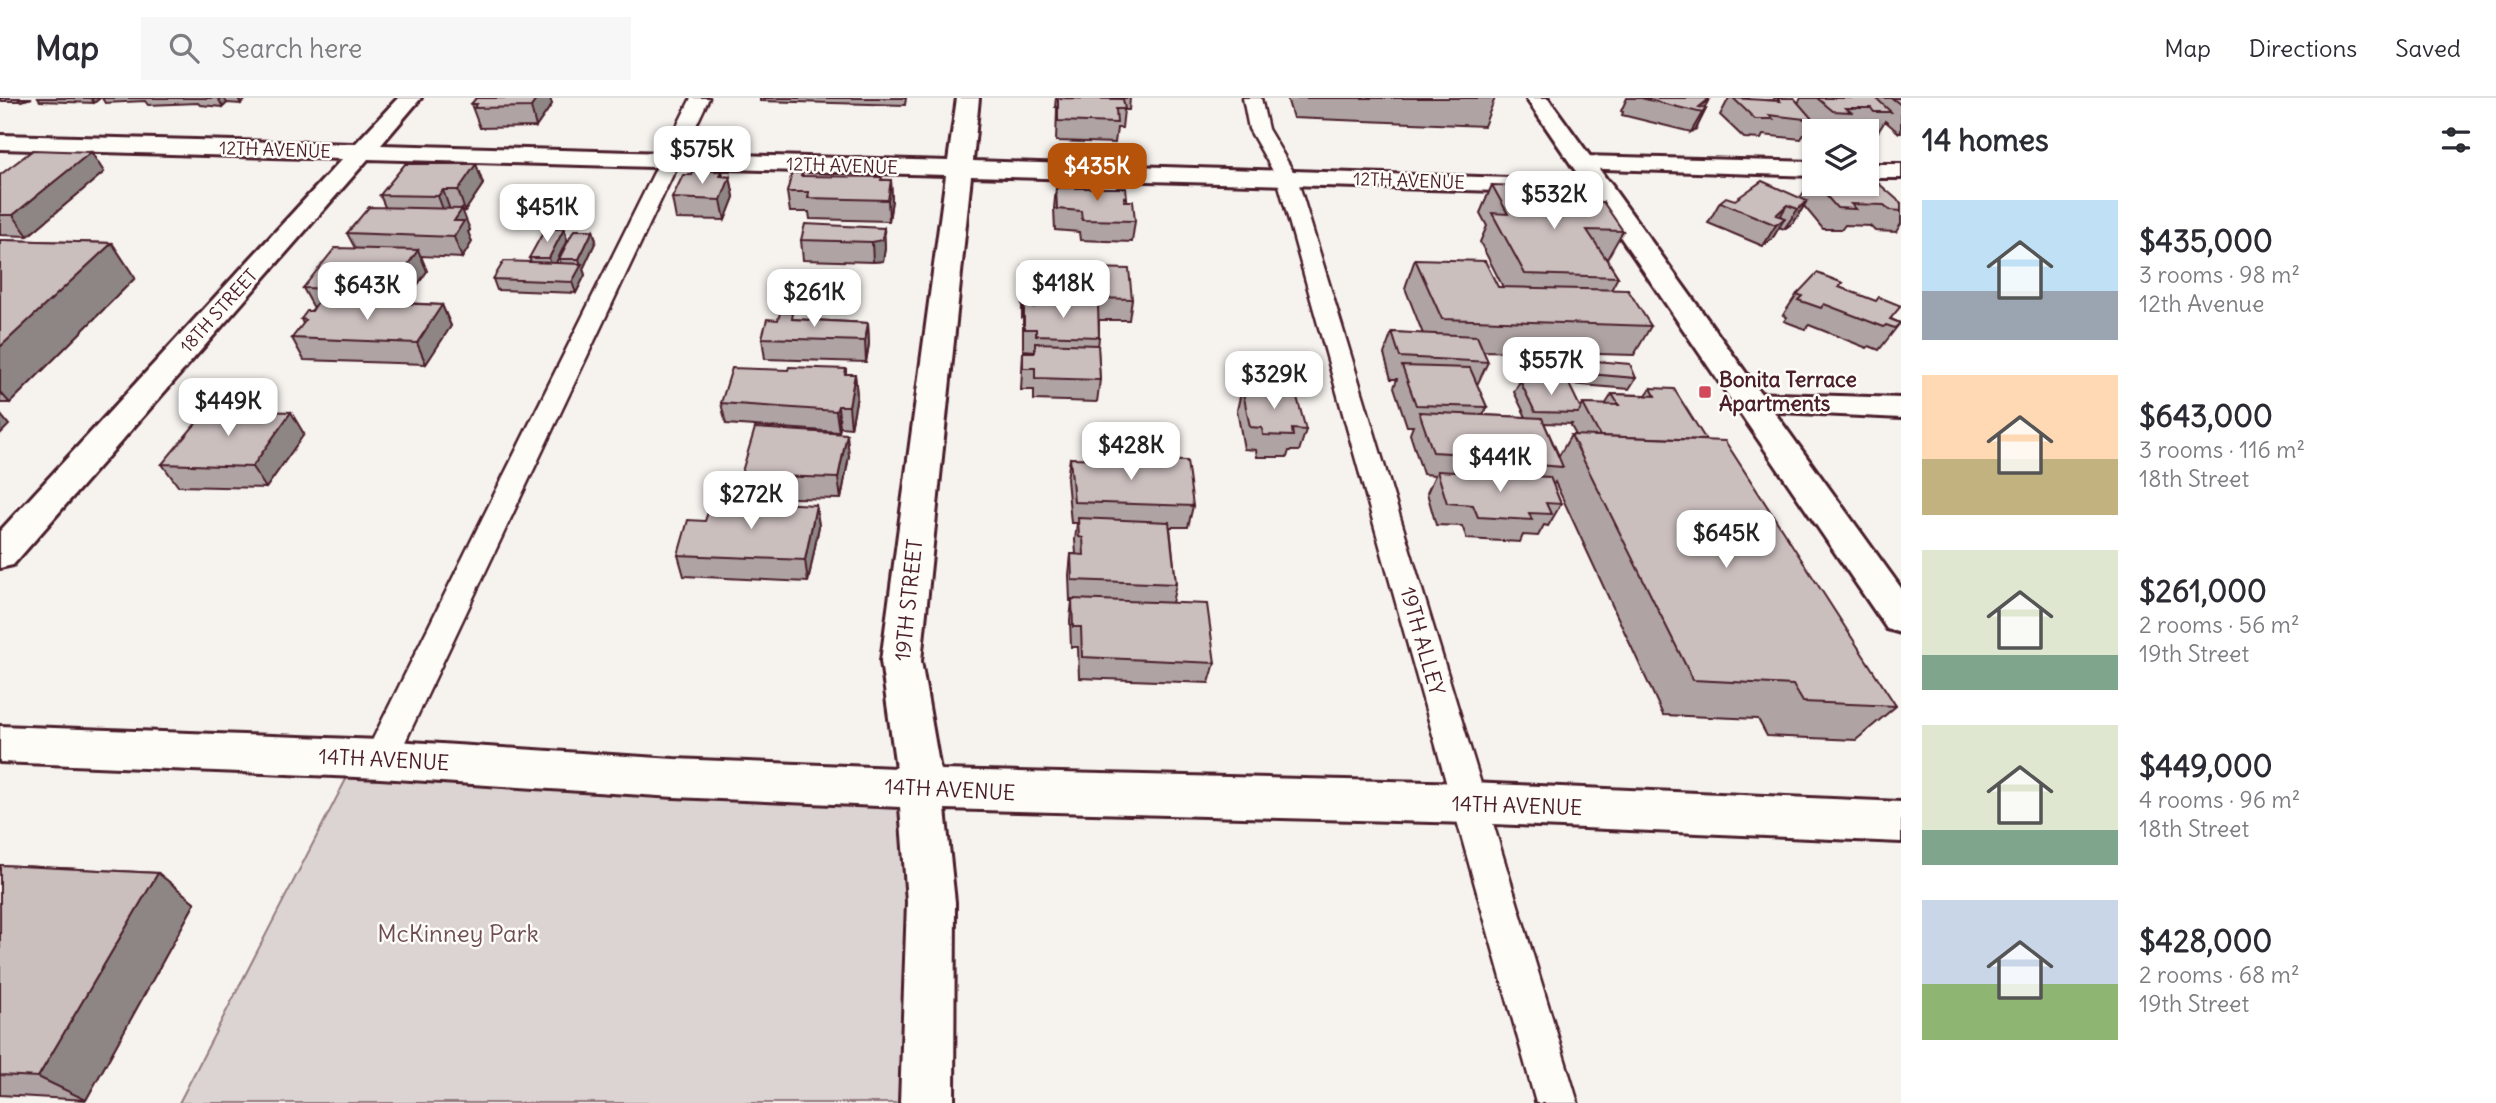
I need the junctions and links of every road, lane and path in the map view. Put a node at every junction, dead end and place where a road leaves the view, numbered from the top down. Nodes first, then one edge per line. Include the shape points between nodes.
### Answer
1 (410, 98) edge
2 (700, 98) edge
3 (968, 98) edge
4 (1252, 98) edge
5 (1537, 98) edge
6 (0, 142) edge
7 (69, 144) junction
8 (361, 152) junction
9 (670, 161) junction
10 (40, 166) edge
11 (960, 169) junction
12 (1802, 169) edge
13 (1879, 171) edge
14 (1901, 172) edge
15 (1592, 175) junction
16 (1287, 178) junction
17 (1750, 403) junction
18 (1901, 408) edge
19 (0, 555) edge
20 (1901, 618) edge
21 (0, 744) edge
22 (380, 759) junction
23 (921, 789) junction
24 (1470, 803) junction
25 (1901, 822) edge
26 (927, 1103) edge
27 (1557, 1103) edge

1 - 8 street, 18TH STREET
2 - 9 lane
3 - 11 street, 19TH STREET
4 - 16 lane, 19TH ALLEY via 1264,138
5 - 15 street
6 - 7 street, 12TH AVENUE
7 - 8 street, 12TH AVENUE
7 - 10 lane
8 - 9 street, 12TH AVENUE
8 - 19 street, 18TH STREET
9 - 11 street, 12TH AVENUE
9 - 22 lane
11 - 16 street, 12TH AVENUE
11 - 23 street, 19TH STREET via 901,661
12 - 15 street, 12TH AVENUE
13 - 14 street
15 - 16 street, 12TH AVENUE
15 - 17 street
16 - 24 lane, 19TH ALLEY
17 - 18 street
17 - 20 street
21 - 22 street, 14TH AVENUE
22 - 23 street, 14TH AVENUE
23 - 24 street, 14TH AVENUE
23 - 26 street, 19TH STREET via 931,902
24 - 25 street, 14TH AVENUE
24 - 27 lane, 19TH ALLEY

